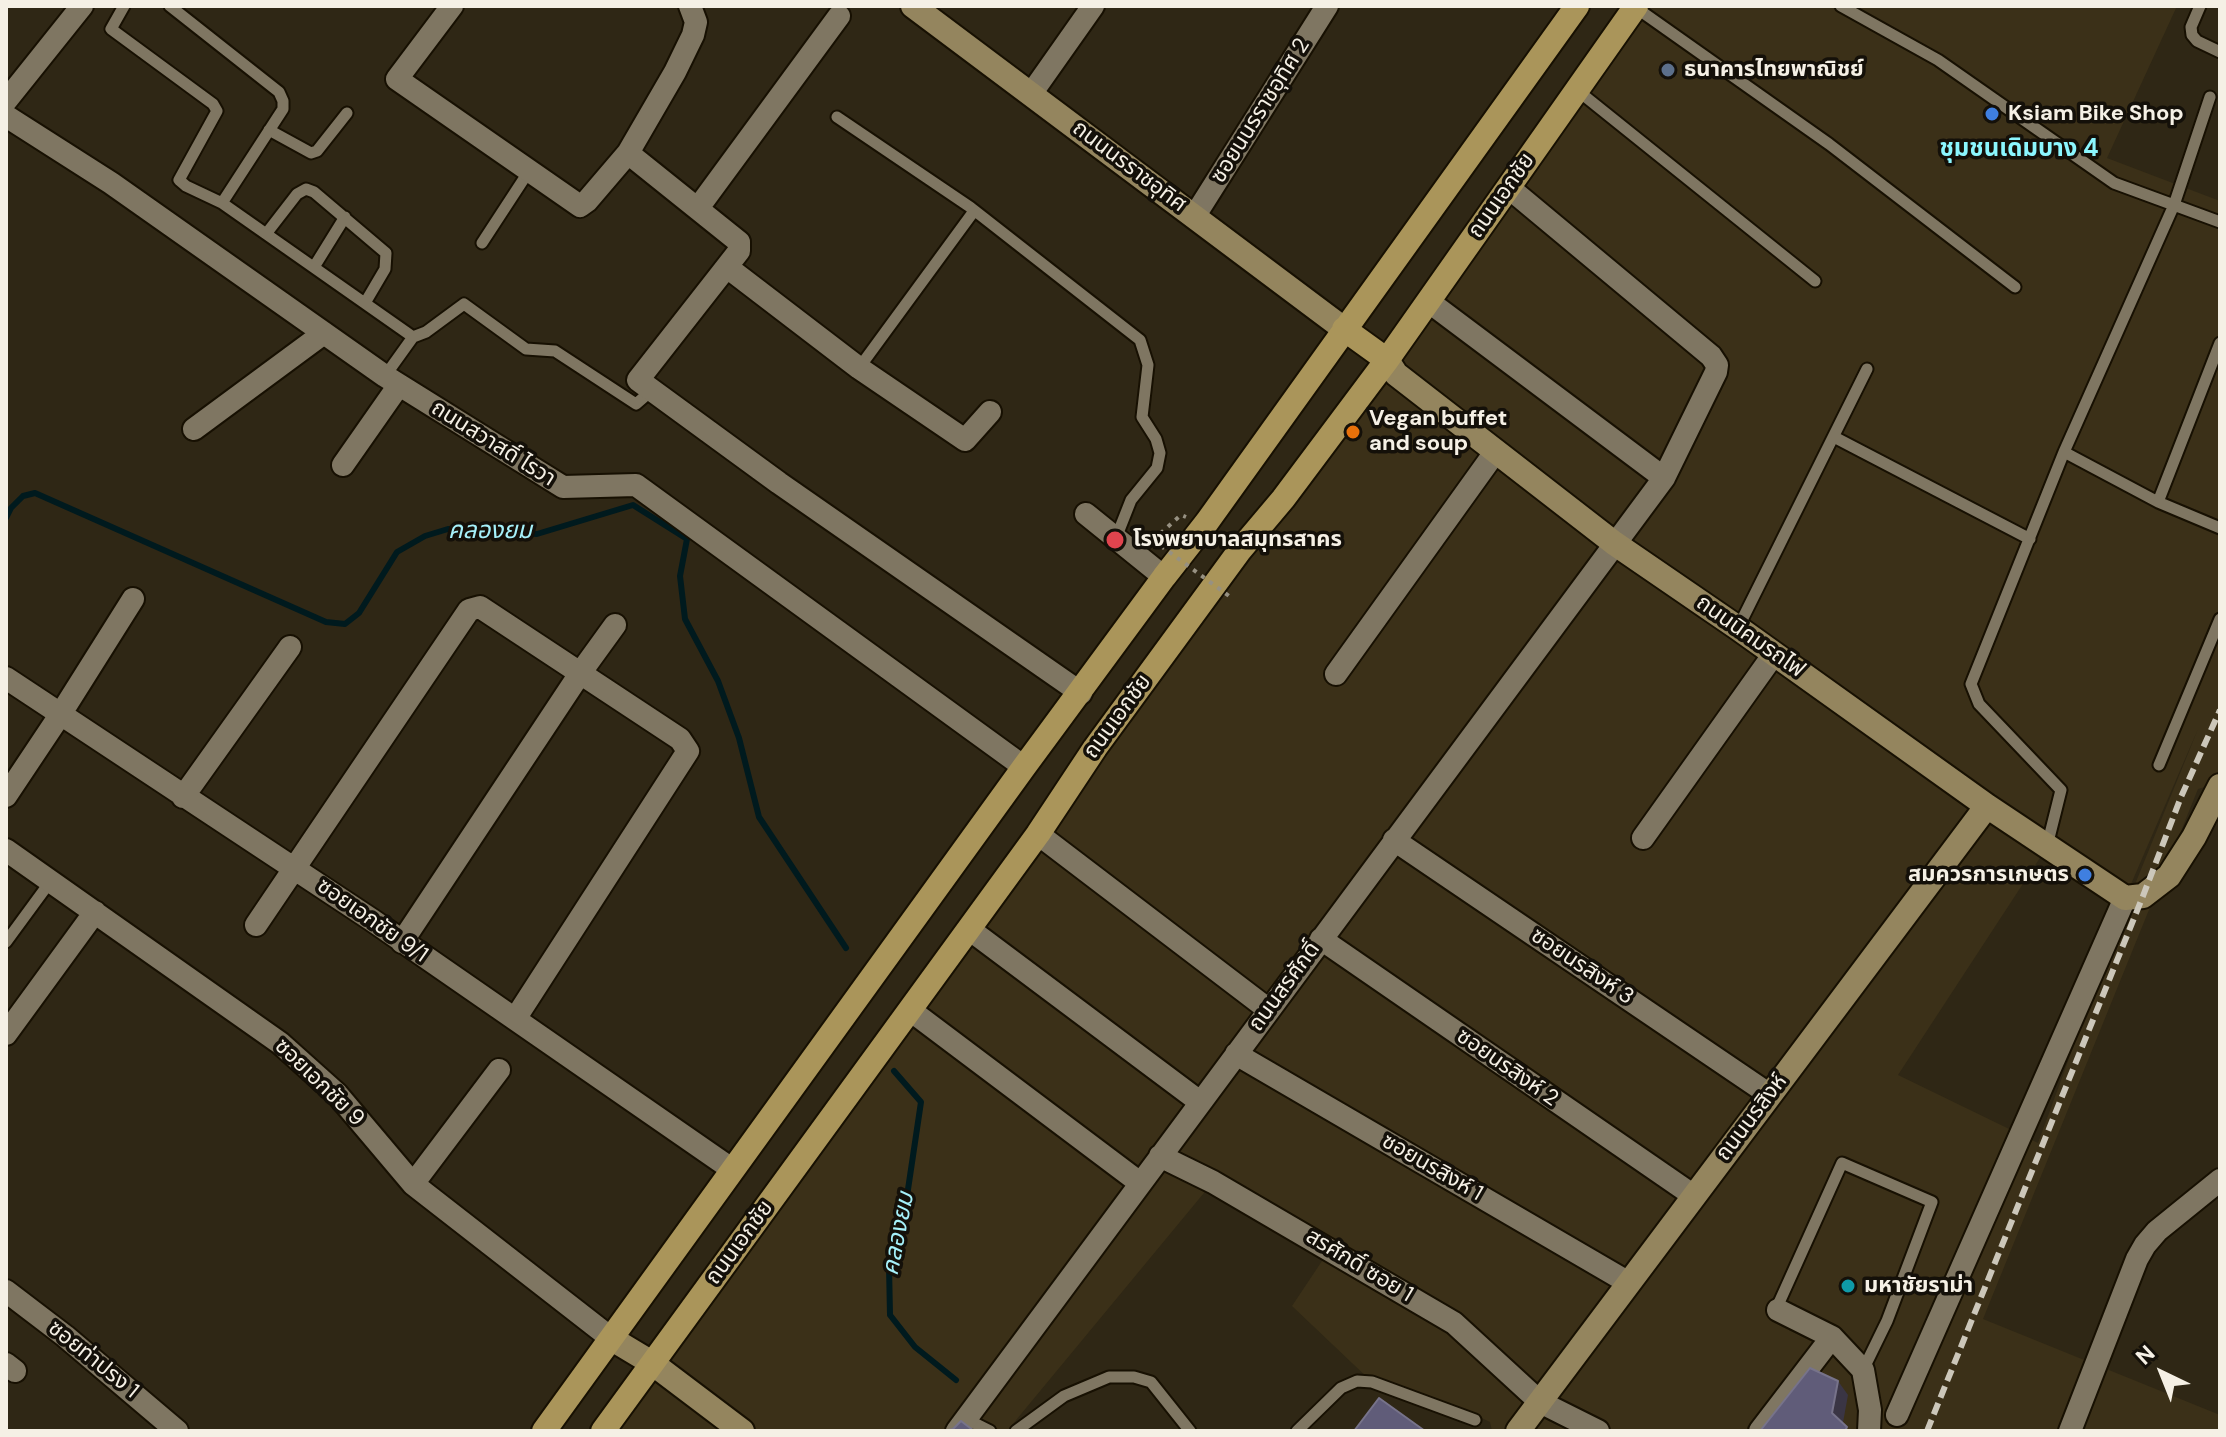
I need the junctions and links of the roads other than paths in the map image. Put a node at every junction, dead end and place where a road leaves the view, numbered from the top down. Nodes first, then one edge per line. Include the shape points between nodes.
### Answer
1 (82, 6) edge
2 (124, 6) edge
3 (170, 6) edge
4 (452, 6) edge
5 (690, 6) edge
6 (913, 6) edge
7 (1093, 6) edge
8 (1327, 6) edge
9 (1577, 6) edge
10 (1841, 6) edge
11 (2200, 6) edge
12 (1636, 7) edge
13 (839, 16) dead end
14 (2220, 52) edge
15 (1577, 90) junction
16 (1031, 94) junction
17 (2210, 97) dead end
18 (6, 101) edge
19 (347, 113) dead end
20 (6, 116) edge
21 (837, 117) dead end
22 (269, 130) junction
23 (628, 153) junction
24 (529, 171) junction
25 (1508, 187) junction
26 (222, 203) junction
27 (2174, 205) junction
28 (698, 208) junction
29 (974, 211) junction
30 (345, 217) junction
31 (1194, 217) junction
32 (2220, 222) edge
33 (266, 234) junction
34 (482, 243) dead end
35 (314, 267) junction
36 (727, 267) junction
37 (1815, 281) dead end
38 (2015, 287) dead end
39 (1428, 301) junction
40 (365, 303) junction
41 (1344, 329) junction
42 (324, 333) junction
43 (413, 337) junction
44 (2220, 343) edge
45 (1387, 360) junction
46 (859, 368) junction
47 (1867, 369) dead end
48 (392, 381) junction
49 (651, 391) junction
50 (990, 412) dead end
51 (194, 429) dead end
52 (1834, 437) junction
53 (1496, 451) junction
54 (2064, 452) junction
55 (343, 465) dead end
56 (1664, 478) junction
57 (2158, 502) junction
58 (1086, 514) dead end
59 (2220, 528) edge
60 (1116, 538) junction
61 (2030, 539) junction
62 (1614, 543) junction
63 (1164, 577) junction
64 (133, 599) dead end
65 (2220, 619) edge
66 (615, 625) dead end
67 (1738, 628) junction
68 (290, 647) dead end
69 (1774, 654) junction
70 (581, 672) junction
71 (1336, 674) dead end
72 (6, 678) edge
73 (1081, 693) junction
74 (60, 715) junction
75 (2159, 765) dead end
76 (1024, 767) junction
77 (2220, 786) edge
78 (7, 791) edge
79 (183, 797) junction
80 (1987, 806) junction
81 (1038, 834) junction
82 (1643, 838) dead end
83 (1394, 840) junction
84 (2047, 847) junction
85 (6, 850) edge
86 (293, 867) junction
87 (50, 882) junction
88 (2125, 898) junction
89 (95, 912) junction
90 (256, 925) dead end
91 (969, 929) junction
92 (1321, 939) junction
93 (6, 942) edge
94 (402, 942) junction
95 (910, 1010) junction
96 (1269, 1010) junction
97 (515, 1019) junction
98 (6, 1034) edge
99 (1236, 1054) junction
100 (499, 1070) dead end
101 (1770, 1095) junction
102 (1200, 1102) junction
103 (1160, 1156) junction
104 (733, 1170) junction
105 (2220, 1180) edge
106 (1140, 1183) junction
107 (413, 1184) junction
108 (1694, 1196) junction
109 (1629, 1283) junction
110 (6, 1291) edge
111 (1778, 1310) joint
112 (1832, 1337) junction
113 (612, 1339) junction
114 (652, 1363) junction
115 (1863, 1370) junction
116 (1540, 1402) junction
117 (1897, 1415) dead end
118 (1475, 1420) dead end
119 (962, 1425) edge
120 (177, 1431) edge
121 (544, 1431) edge
122 (603, 1431) edge
123 (742, 1431) edge
124 (990, 1431) edge
125 (1016, 1431) edge
126 (1190, 1431) edge
127 (1297, 1431) edge
128 (1518, 1431) edge
129 (1598, 1431) edge
130 (1760, 1431) edge
131 (1869, 1431) edge
132 (2070, 1431) edge

1 - 18 street
2 - 26 lane via 111,29 217,111 179,180
3 - 22 lane via 279,92 283,109
4 - 24 street via 397,79
5 - 23 street via 696,22 693,35
6 - 16 street, ถนนนรราชอุทิศ
7 - 16 street
8 - 31 street, ซอยนนรราชอุทิศ 2
9 - 41 main road, ถนนเอกชัย
10 - 27 lane via 1938,60 2114,183
11 - 14 lane via 2192,35
12 - 15 main road, ถนนเอกชัย
12 - 38 lane via 1829,144
13 - 28 street
15 - 25 main road, ถนนเอกชัย
15 - 37 lane
16 - 31 street, ถนนนรราชอุทิศ
17 - 27 lane
19 - 22 lane via 311,153
20 - 42 street, ถนนสวาสดิ์ ไรวา
21 - 29 lane
22 - 26 lane
23 - 24 street via 580,206
23 - 28 street
24 - 34 lane
25 - 39 main road, ถนนเอกชัย
25 - 56 street, ถนนสรศักดิ์ via 1714,360 1716,372
26 - 33 lane
27 - 32 lane
27 - 54 lane
28 - 36 street via 739,242
29 - 46 lane
29 - 60 lane via 1140,340 1148,365 1142,417 1160,453 1157,468 1131,500
30 - 33 lane via 306,189
30 - 35 lane
30 - 40 lane via 384,248 387,257
31 - 41 street, ถนนนรราชอุทิศ
33 - 35 lane
35 - 40 lane
36 - 46 street
36 - 49 street via 638,380
39 - 45 main road, ถนนเอกชัย
39 - 56 street
40 - 43 lane
41 - 45 main road
41 - 63 main road, ถนนเอกชัย
42 - 48 street, ถนนสวาสดิ์ ไรวา
42 - 51 street
43 - 48 lane
43 - 49 lane via 464,304 526,349 555,351 636,404
44 - 57 lane
45 - 53 street, ถนนนิคมรถไฟ via 1396,374
45 - 81 main road, ถนนเอกชัย via 1240,550
46 - 50 street via 965,440
47 - 52 lane
48 - 55 street
48 - 76 street, ถนนสวาสดิ์ ไรวา via 563,487 636,485
49 - 73 street
52 - 61 lane
52 - 67 lane
53 - 62 street, ถนนนิคมรถไฟ
53 - 71 street
54 - 57 lane
54 - 61 lane
56 - 62 street, ถนนสรศักดิ์
57 - 59 lane
58 - 60 street
60 - 63 street
61 - 84 lane via 1971,684 1979,704 2061,790
62 - 67 street, ถนนนิคมรถไฟ
62 - 83 street, ถนนสรศักดิ์
63 - 73 main road, ถนนเอกชัย
64 - 74 street
65 - 75 lane
66 - 70 street
67 - 69 street, ถนนนิคมรถไฟ
68 - 79 street
69 - 80 street, ถนนนิคมรถไฟ
69 - 82 street
70 - 86 street via 480,607 469,610
70 - 94 street
70 - 97 street via 680,739 688,751
72 - 74 street, ซอยเอกชัย 9/1
73 - 76 main road, ถนนเอกชัย
74 - 78 street
74 - 79 street, ซอยเอกชัย 9/1
76 - 104 main road, ถนนเอกชัย
77 - 88 street via 2169,876 2143,896
79 - 86 street, ซอยเอกชัย 9/1
80 - 84 street, ถนนนิคมรถไฟ
80 - 101 street, ถนนนรสิงห์
81 - 91 main road, ถนนเอกชัย
81 - 96 street
83 - 92 street, ถนนสรศักดิ์
83 - 101 street, ซอยนรสิงห์ 3
84 - 88 street, ถนนนิคมรถไฟ
85 - 87 street, ซอยเอกชัย 9
86 - 90 street
86 - 94 street, ซอยเอกชัย 9/1
87 - 89 street, ซอยเอกชัย 9
87 - 93 lane
88 - 117 street
89 - 98 street
89 - 107 street, ซอยเอกชัย 9 via 280,1043 337,1094
91 - 95 main road, ถนนเอกชัย
91 - 102 street
92 - 96 street, ถนนสรศักดิ์
92 - 108 street, ซอยนรสิงห์ 2
94 - 97 street, ซอยเอกชัย 9/1
95 - 106 street
95 - 114 main road, ถนนเอกชัย
96 - 99 street, ถนนสรศักดิ์
97 - 104 street, ซอยเอกชัย 9/1
99 - 102 street, ถนนสรศักดิ์
99 - 109 street, ซอยนรสิงห์ 1
100 - 107 street
101 - 108 street, ถนนนรสิงห์
102 - 103 street, ถนนสรศักดิ์
103 - 106 street, ถนนสรศักดิ์
103 - 116 street, สรศักดิ์ ซอย 1 via 1454,1323
104 - 113 main road, ถนนเอกชัย
105 - 132 street via 2145,1245
106 - 119 street, ถนนสรศักดิ์
107 - 113 street, ซอยเอกชัย 9
108 - 109 street, ถนนนรสิงห์
109 - 116 street, ถนนนรสิงห์
110 - 120 street, ซอยท่าปรง 1
111 - 112 street
111 - 115 lane via 1842,1163 1932,1202
112 - 115 street
112 - 130 street
113 - 114 street
113 - 121 main road, ถนนเอกชัย
114 - 122 main road, ถนนเอกชัย
114 - 123 street
115 - 131 street
116 - 128 street, ถนนนรสิงห์
116 - 129 street, สรศักดิ์ ซอย 1
118 - 127 lane via 1357,1381 1341,1388
119 - 124 lane
125 - 126 lane via 1064,1396 1099,1379 1134,1377 1151,1382

